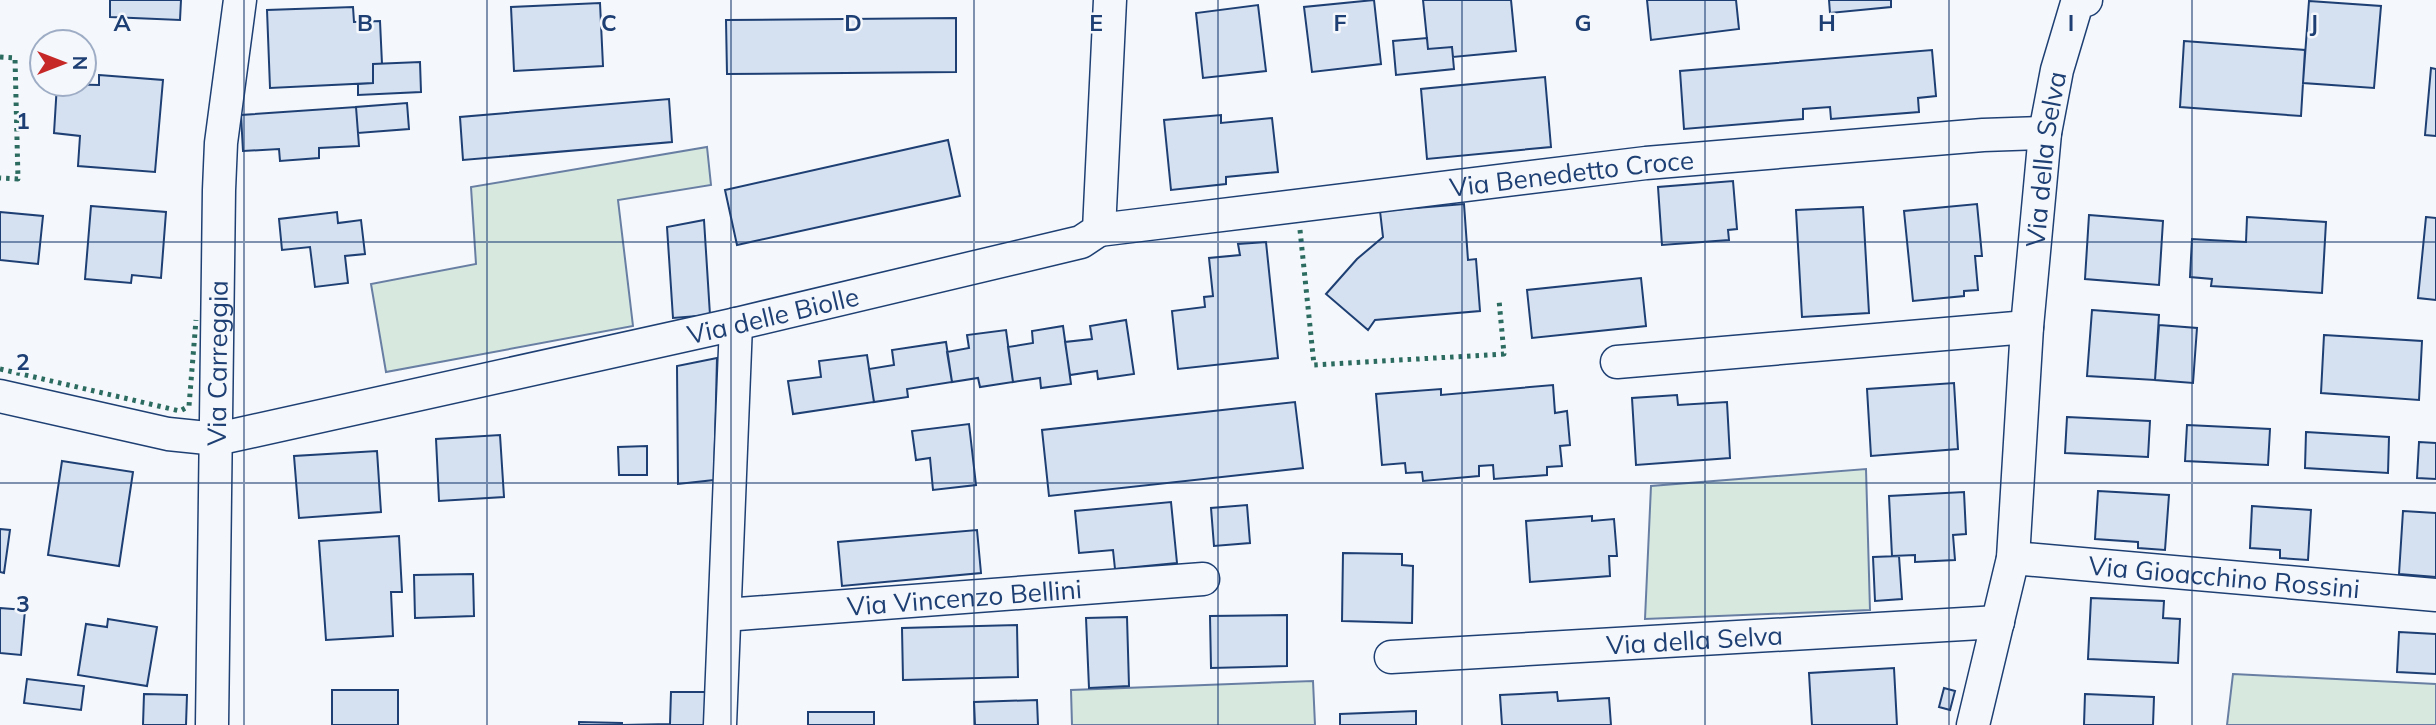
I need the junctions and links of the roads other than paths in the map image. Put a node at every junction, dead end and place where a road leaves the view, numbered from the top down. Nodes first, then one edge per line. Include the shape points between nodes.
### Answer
1 (240, 0) edge
2 (1110, 0) edge
3 (2080, 1) edge
4 (2045, 134) junction
5 (1099, 230) junction
6 (736, 324) junction
7 (2027, 327) junction
8 (1617, 362) dead end
9 (0, 396) edge
10 (217, 439) junction
11 (2013, 558) junction
12 (1203, 579) dead end
13 (2436, 595) edge
14 (725, 615) junction
15 (1998, 622) junction
16 (1391, 657) dead end
17 (212, 725) edge
18 (720, 725) edge
19 (1973, 725) edge

1 - 10 street, Via Carreggia via 221,155
2 - 5 street
3 - 4 street, Via della Selva via 2057,70
4 - 5 street, Via Benedetto Croce via 1646,163
4 - 7 street, Via della Selva
5 - 6 street, Via delle Biolle via 1081,242
6 - 10 street, Via delle Biolle
6 - 14 street
7 - 8 street
7 - 11 street, Via della Selva
9 - 10 street, Via delle Biolle via 168,434
10 - 17 street, Via Carreggia
11 - 13 street, Via Gioacchino Rossini
11 - 15 street, Via della Selva
12 - 14 street, Via Vincenzo Bellini
14 - 18 street
15 - 16 street, Via della Selva
15 - 19 street, Via della Selva

